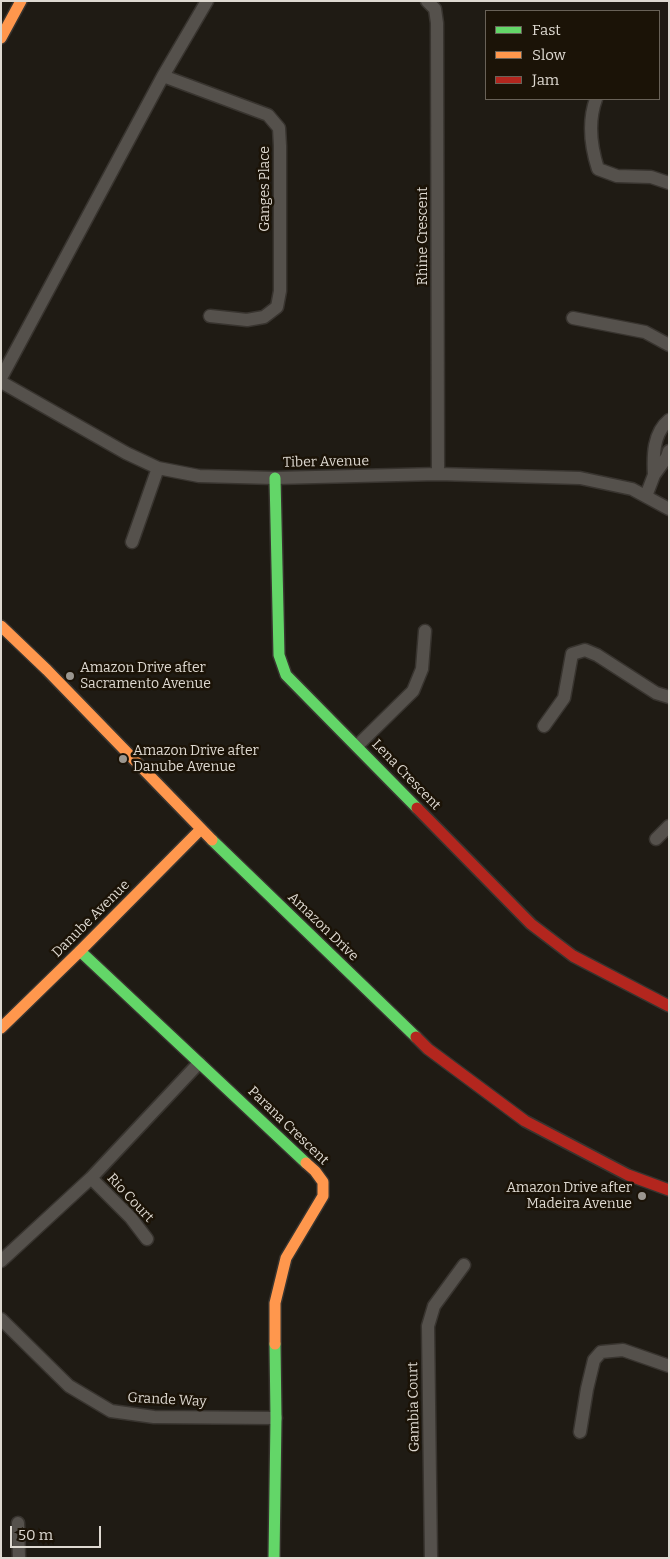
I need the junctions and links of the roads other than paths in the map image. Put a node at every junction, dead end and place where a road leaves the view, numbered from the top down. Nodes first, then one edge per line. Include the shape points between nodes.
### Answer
1 (207, 1) edge
2 (427, 1) edge
3 (18, 2) edge
4 (1, 38) edge
5 (164, 76) junction
6 (596, 100) edge
7 (669, 183) edge
8 (210, 316) dead end
9 (573, 318) dead end
10 (669, 345) edge
11 (1, 378) edge
12 (1, 382) edge
13 (669, 420) edge
14 (669, 451) edge
15 (158, 468) junction
16 (438, 474) junction
17 (654, 475) junction
18 (275, 478) junction
19 (646, 496) junction
20 (669, 509) edge
21 (132, 542) dead end
22 (1, 626) edge
23 (424, 631) dead end
24 (669, 697) edge
25 (544, 726) dead end
26 (357, 746) junction
27 (669, 826) edge
28 (201, 829) junction
29 (656, 839) dead end
30 (80, 951) junction
31 (669, 1006) edge
32 (1, 1028) edge
33 (200, 1063) junction
34 (91, 1178) junction
35 (669, 1190) edge
36 (147, 1239) dead end
37 (1, 1261) edge
38 (464, 1265) dead end
39 (1, 1318) edge
40 (669, 1366) edge
41 (276, 1418) junction
42 (580, 1432) dead end
43 (18, 1523) dead end
44 (19, 1558) edge
45 (274, 1558) edge
46 (431, 1558) edge

1 - 5 street
2 - 16 street, Rhine Crescent via 435,9 437,23
3 - 4 street
5 - 8 street, Ganges Place via 268,115 279,128 280,291 277,307 264,317 247,320
5 - 11 street
6 - 7 street via 592,149 598,169 617,176 651,177
9 - 10 street via 644,332
12 - 15 street, Tiber Avenue
13 - 17 street via 663,425 653,450
14 - 17 street
15 - 18 street, Tiber Avenue via 199,476
15 - 21 street
16 - 18 street, Tiber Avenue
16 - 19 street, Tiber Avenue via 580,478
17 - 19 street
18 - 26 street, Lena Crescent via 279,655 286,675
19 - 20 street, Tiber Avenue
22 - 28 street, Amazon Drive
23 - 26 street via 422,669 413,691
24 - 25 street via 656,693 586,650 572,654 564,698
26 - 31 street, Lena Crescent via 532,924 573,956
27 - 29 street
28 - 30 street, Danube Avenue
28 - 35 street, Amazon Drive via 428,1049 525,1121 628,1175
30 - 32 street, Danube Avenue
30 - 33 street, Parana Crescent
33 - 34 street
33 - 41 street, Parana Crescent via 316,1171 323,1182 323,1196 286,1258 275,1303
34 - 36 street, Rio Court
34 - 37 street
38 - 46 street, Gambia Court via 434,1306 428,1326
39 - 41 street, Grande Way via 69,1386 111,1411 154,1417
40 - 42 street via 623,1350 601,1352 594,1360 586,1389
41 - 45 street, Parana Crescent
43 - 44 street

